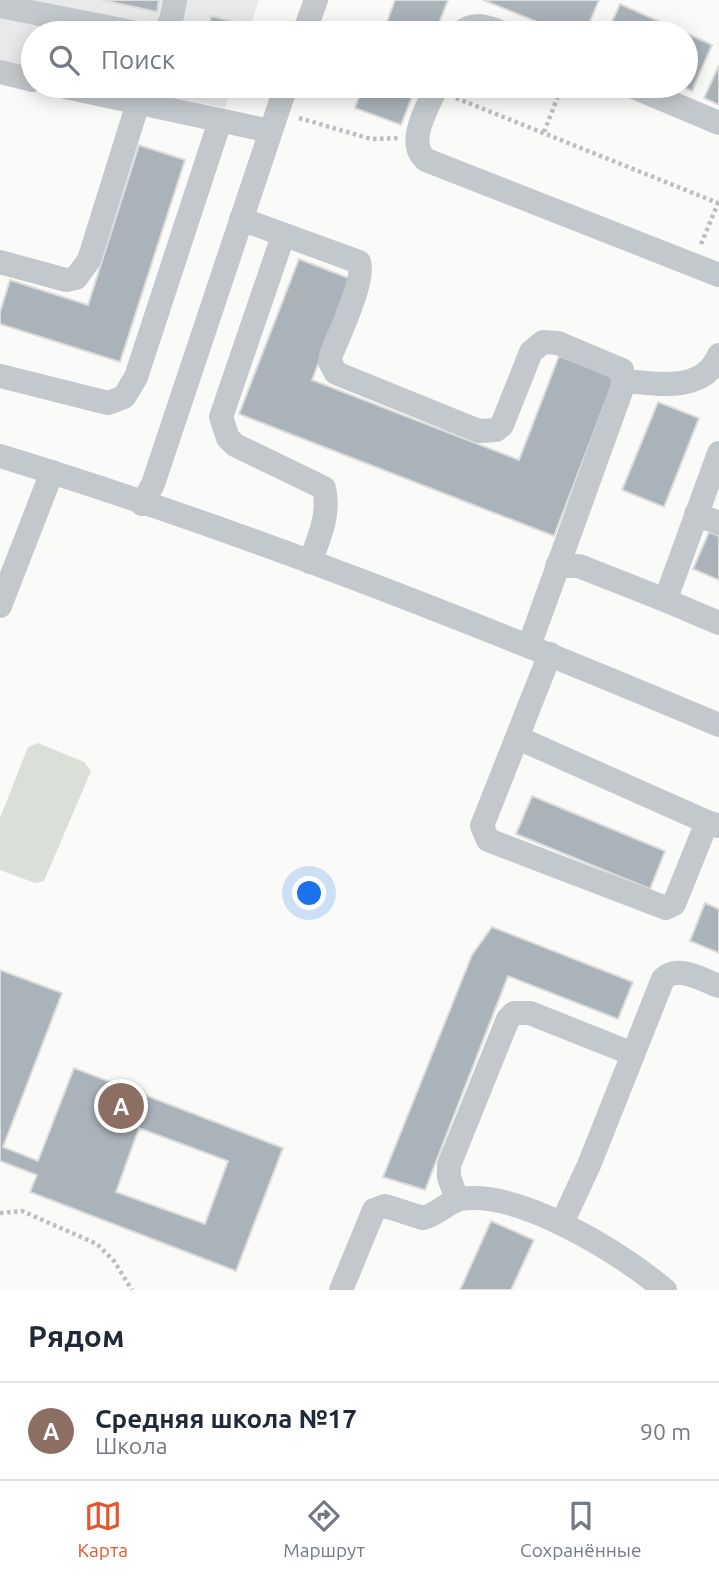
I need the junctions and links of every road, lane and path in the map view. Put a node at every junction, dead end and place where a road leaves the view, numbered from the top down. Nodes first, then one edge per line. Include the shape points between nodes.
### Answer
1 (175, 0) edge
2 (316, 0) edge
3 (0, 6) edge
4 (76, 21) edge
5 (171, 21) edge
6 (308, 21) edge
7 (0, 72) edge
8 (21, 77) edge
9 (115, 98) edge
10 (282, 98) edge
11 (433, 98) edge
12 (461, 98) edge
13 (557, 98) edge
14 (660, 98) edge
15 (138, 103) junction
16 (220, 121) junction
17 (719, 123) edge
18 (272, 125) junction
19 (544, 132) junction
20 (416, 141) junction
21 (718, 201) edge
22 (241, 219) junction
23 (283, 236) junction
24 (0, 262) edge
25 (693, 265) junction
26 (719, 275) edge
27 (719, 355) edge
28 (0, 376) edge
29 (625, 381) junction
30 (719, 453) edge
31 (0, 456) edge
32 (52, 472) junction
33 (142, 504) junction
34 (708, 519) edge
35 (310, 562) junction
36 (556, 566) junction
37 (660, 598) junction
38 (0, 606) edge
39 (719, 622) edge
40 (539, 650) junction
41 (719, 725) edge
42 (517, 738) junction
43 (713, 824) edge
44 (719, 986) edge
45 (633, 1054) junction
46 (457, 1200) junction
47 (0, 1213) edge
48 (562, 1223) junction
49 (132, 1290) edge
50 (341, 1290) edge
51 (665, 1290) edge

1 - 5 street
2 - 6 street
3 - 4 street
7 - 8 street
9 - 15 street
10 - 18 street
11 - 20 street
12 - 19 path
13 - 19 path
14 - 17 street
15 - 16 street
15 - 24 street via 81,273 66,280
16 - 18 street
16 - 28 street via 136,377 124,397 108,403
18 - 20 path via 306,117 371,139
18 - 22 street
19 - 21 path
20 - 25 street via 426,160
21 - 25 path
22 - 23 street
22 - 33 street via 153,484
23 - 29 street via 359,262 361,268 331,355 332,368 343,376 488,432 502,425 531,352 542,342 550,340 617,366
23 - 35 street via 221,417 235,445 324,488 324,524
25 - 26 street
27 - 29 street via 704,376 693,381
29 - 36 street
30 - 34 street
31 - 32 street
32 - 33 street
32 - 38 street
33 - 35 street
34 - 37 street via 668,593
35 - 40 street
36 - 37 street via 579,566
36 - 40 street
37 - 39 street
40 - 41 street
40 - 42 street
42 - 43 street
42 - 43 street via 482,826 488,840 666,908 674,904
44 - 45 street via 669,973
45 - 46 street via 530,1013 513,1013 449,1165
45 - 48 street
46 - 48 street via 488,1200
46 - 50 street via 423,1219 385,1206 374,1210
47 - 49 path via 22,1212 97,1244
48 - 51 street

